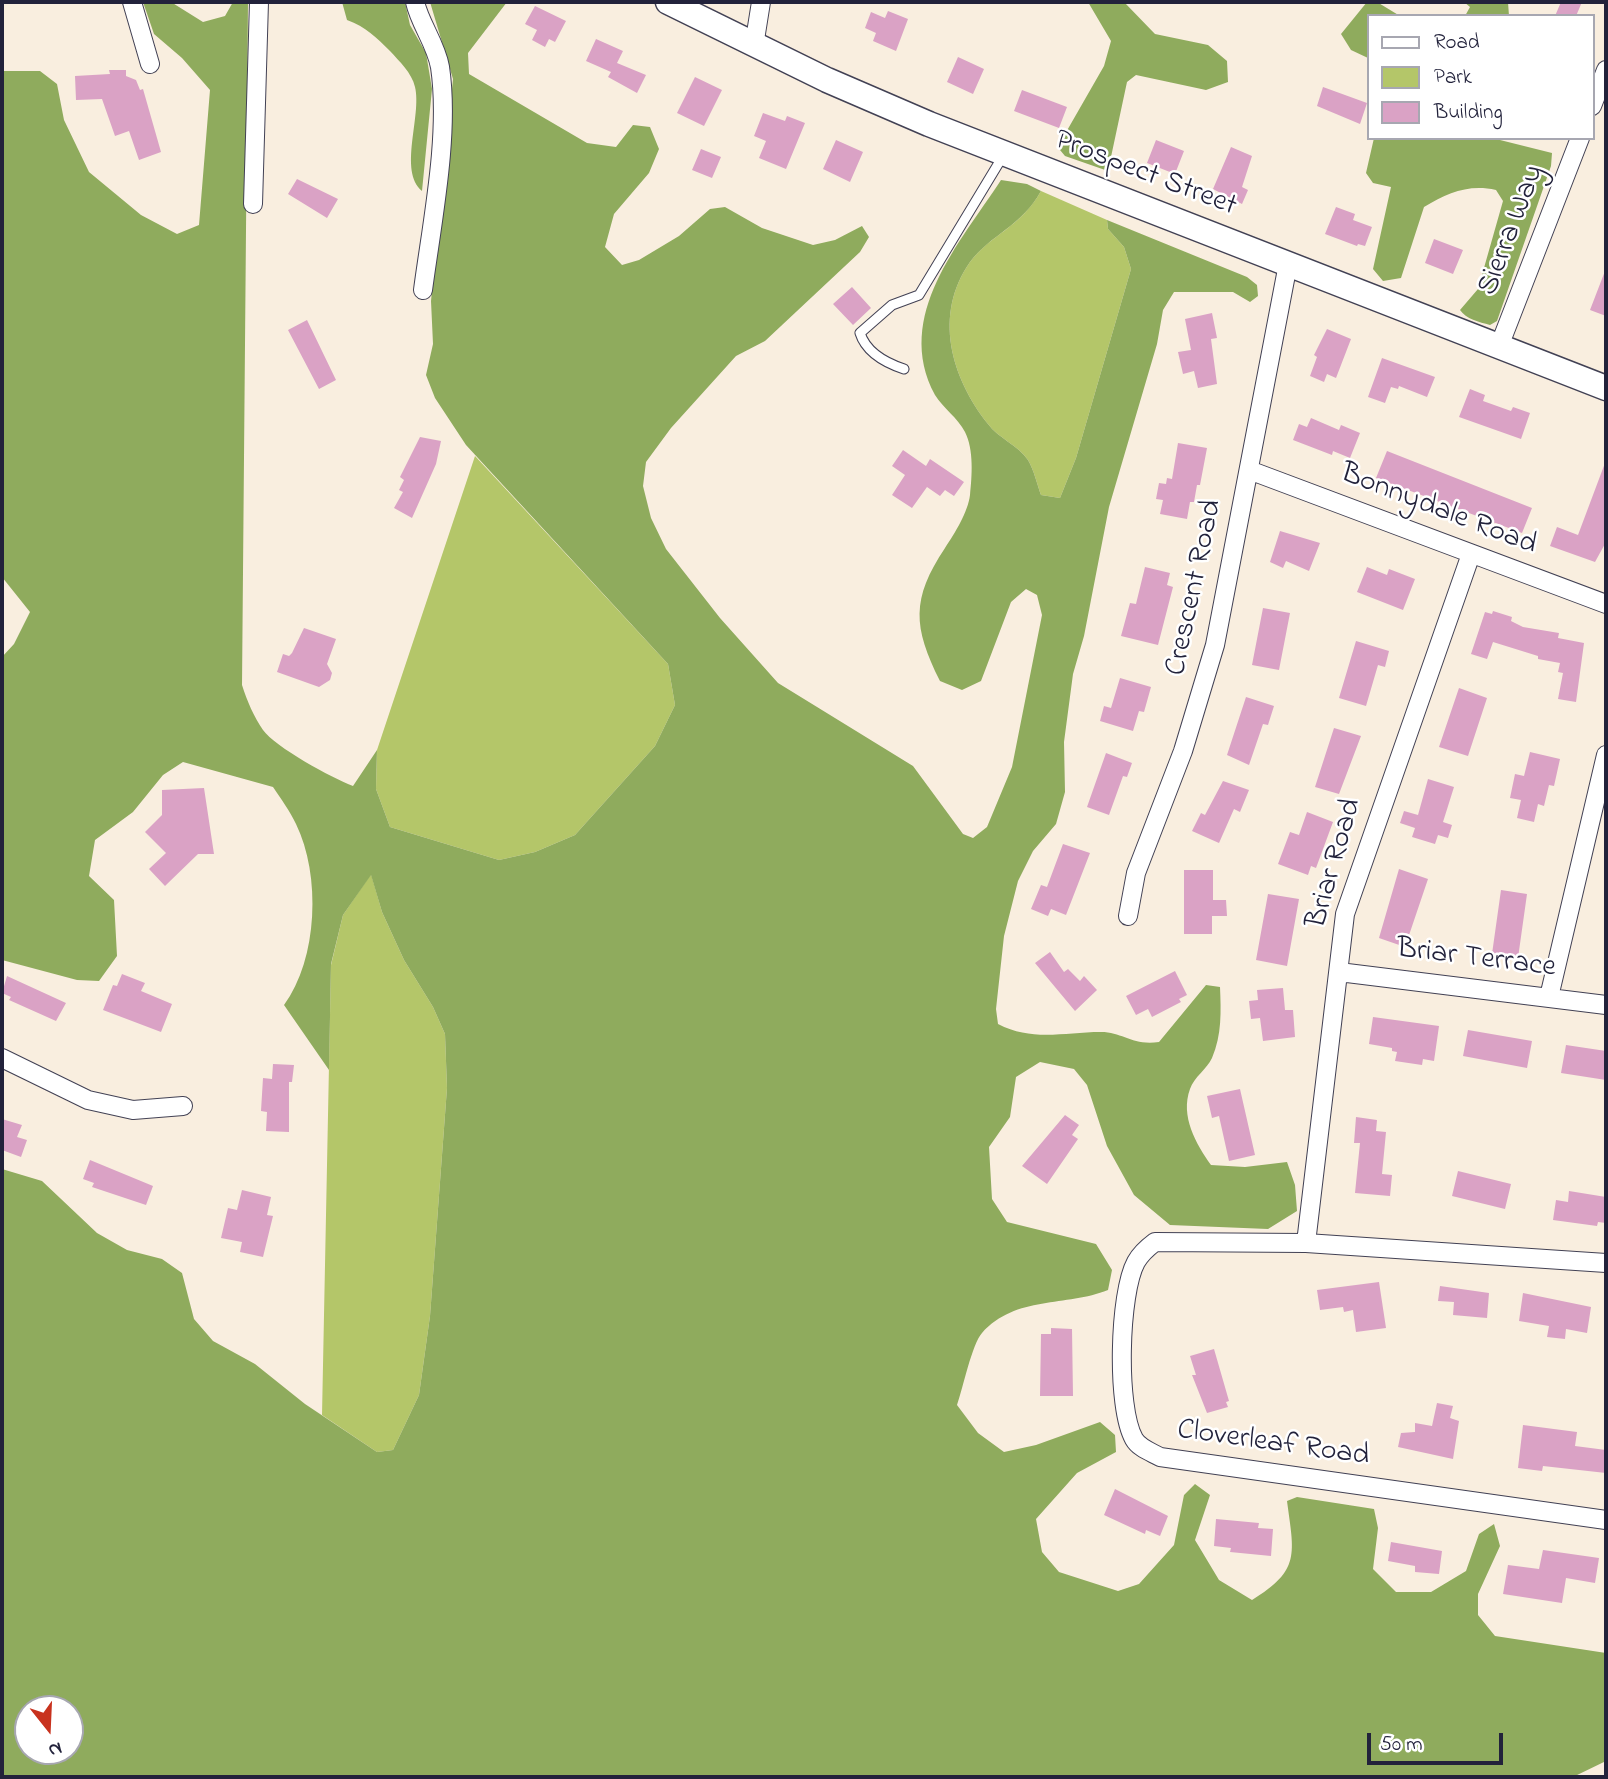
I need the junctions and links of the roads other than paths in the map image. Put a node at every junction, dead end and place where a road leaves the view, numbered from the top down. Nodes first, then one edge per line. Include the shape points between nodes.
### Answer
1 (132, 2) edge
2 (259, 2) edge
3 (415, 2) edge
4 (668, 2) edge
5 (761, 2) edge
6 (754, 46) junction
7 (150, 64) dead end
8 (1606, 69) edge
9 (1594, 101) edge
10 (1579, 140) edge
11 (1004, 155) junction
12 (253, 204) dead end
13 (1288, 264) junction
14 (423, 290) dead end
15 (1500, 344) junction
16 (904, 369) dead end
17 (1606, 388) edge
18 (1249, 470) junction
19 (1471, 554) junction
20 (1606, 604) edge
21 (1606, 755) edge
22 (1128, 916) dead end
23 (1339, 972) junction
24 (1549, 997) junction
25 (1606, 1005) edge
26 (2, 1058) edge
27 (183, 1106) dead end
28 (1306, 1243) junction
29 (1606, 1263) edge
30 (1606, 1520) edge

1 - 7 street
2 - 12 street
3 - 14 street via 439,63 443,93
4 - 6 main road, Prospect Street
5 - 6 street
6 - 11 main road, Prospect Street
8 - 9 street
10 - 15 street, Sierra Way
11 - 13 main road, Prospect Street
11 - 16 lane via 919,295 891,305 860,333 879,357
13 - 15 main road, Prospect Street
13 - 18 street, Crescent Road
15 - 17 main road, Prospect Street
18 - 19 street, Bonnydale Road
18 - 22 street, Crescent Road via 1201,699 1136,873
19 - 20 street, Bonnydale Road
19 - 23 street, Briar Road via 1359,867 1345,914
21 - 24 street
23 - 24 street, Briar Terrace
23 - 28 street, Briar Road
24 - 25 street, Briar Terrace
26 - 27 street via 88,1100 133,1110
28 - 29 street, Cloverleaf Road
28 - 30 street, Cloverleaf Road via 1162,1241 1144,1251 1129,1284 1121,1381 1126,1420 1138,1446 1182,1462

